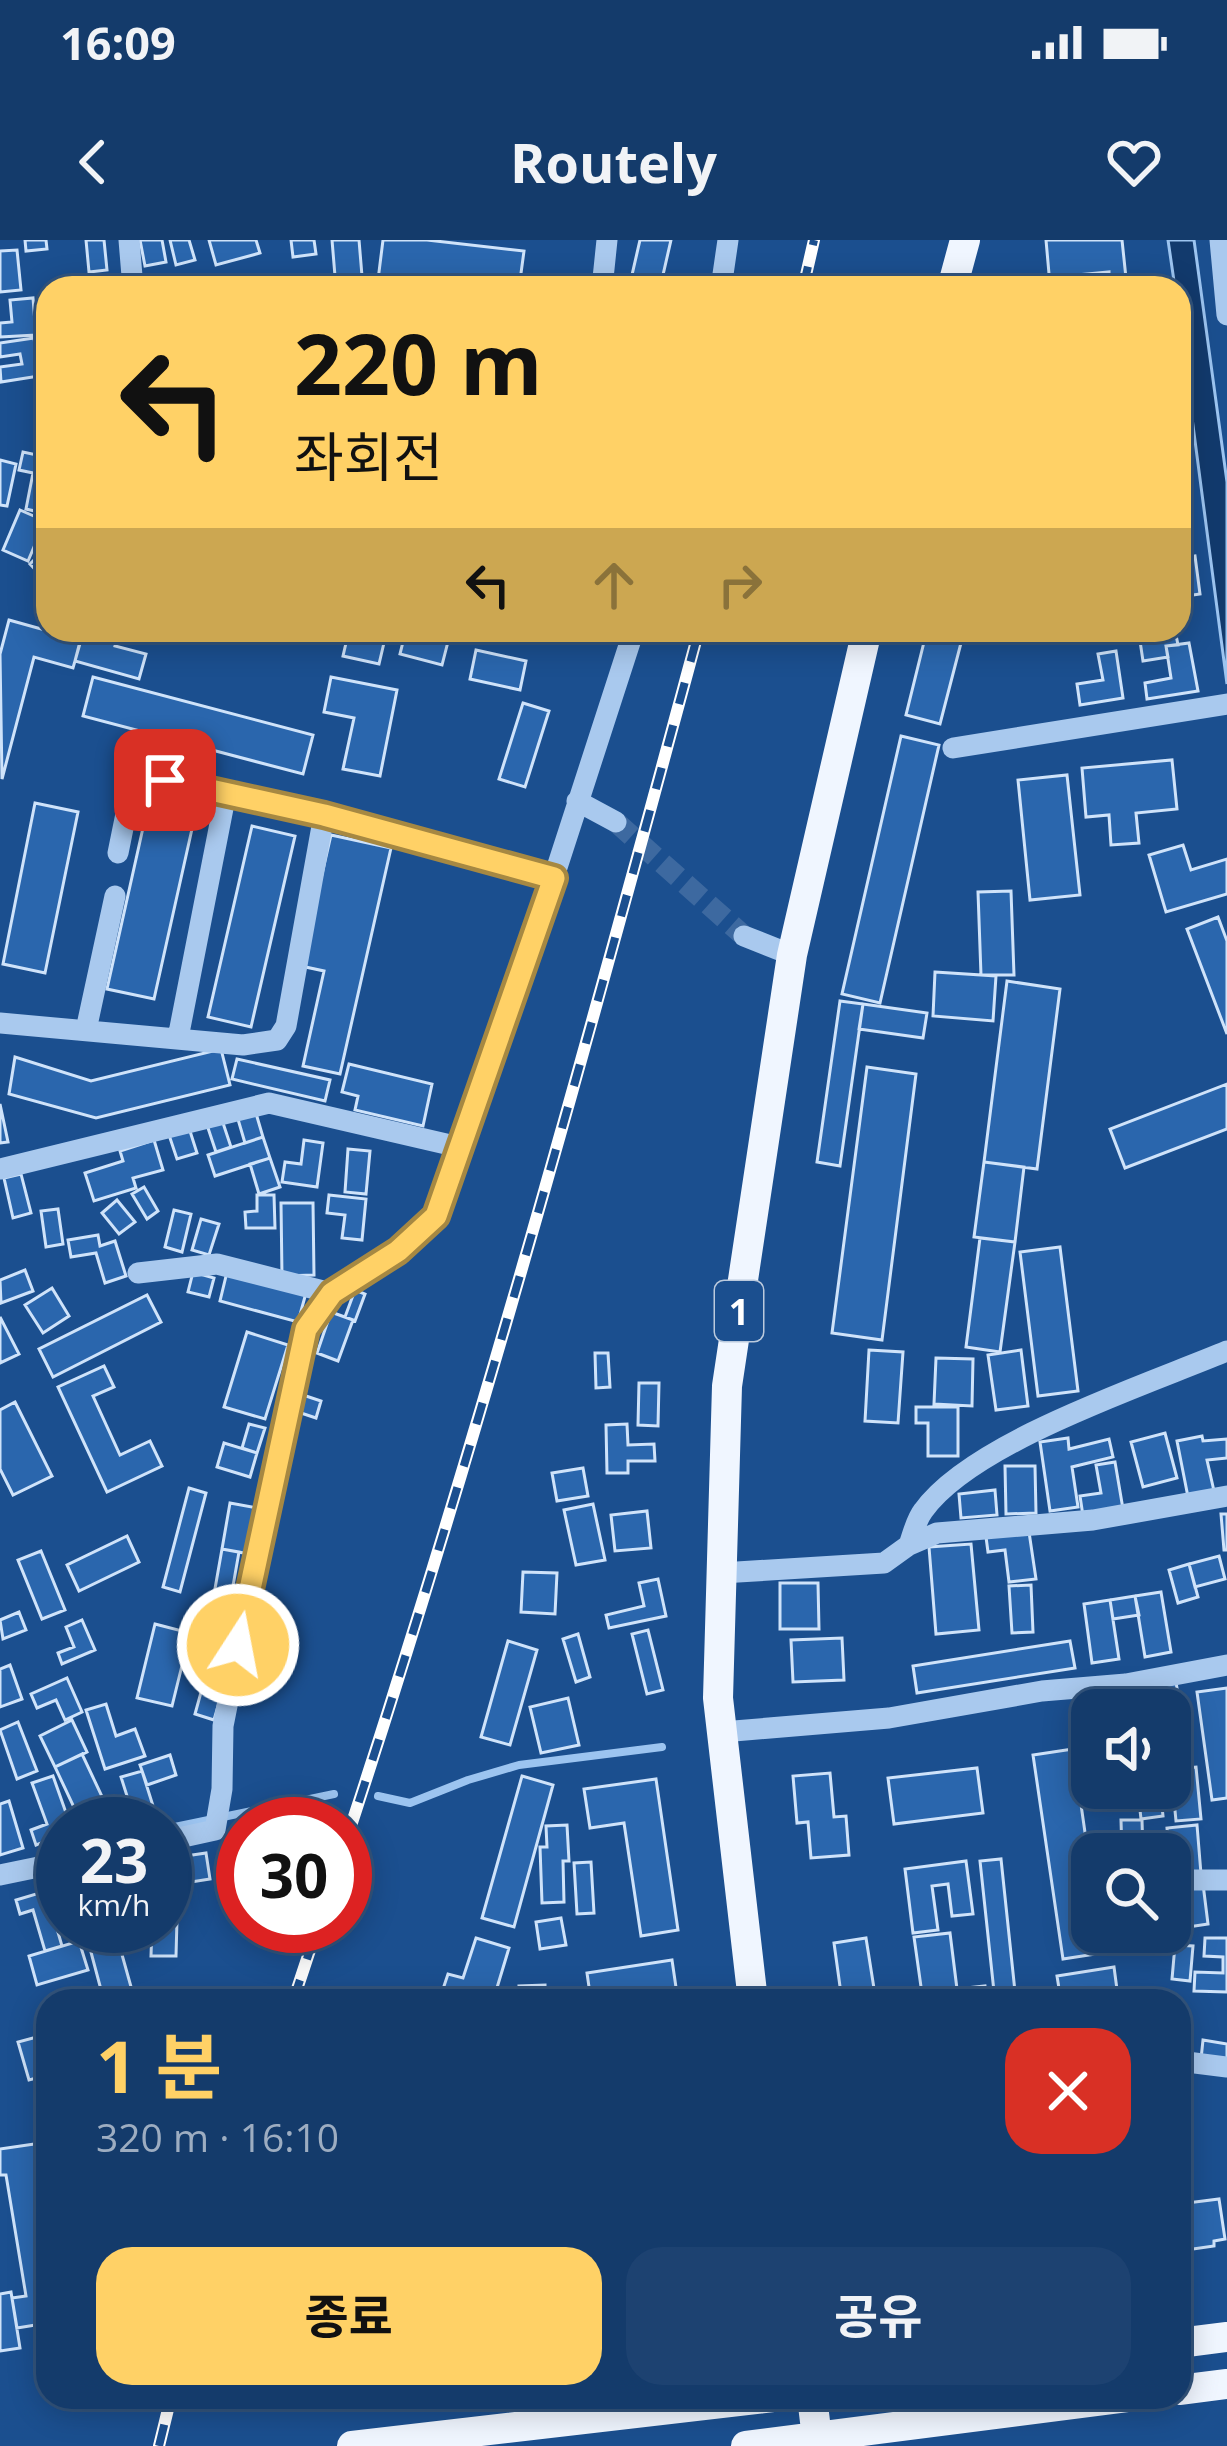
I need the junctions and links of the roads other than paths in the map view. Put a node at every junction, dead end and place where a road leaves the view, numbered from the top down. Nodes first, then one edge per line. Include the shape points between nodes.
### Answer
1 (129, 240) edge
2 (607, 240) edge
3 (728, 240) edge
4 (964, 240) edge
5 (1220, 240) edge
6 (132, 276) edge
7 (603, 276) edge
8 (723, 276) edge
9 (955, 276) edge
10 (1227, 315) edge
11 (630, 642) edge
12 (863, 642) edge
13 (1225, 705) edge
14 (953, 748) dead end
15 (226, 793) junction
16 (577, 801) junction
17 (324, 815) junction
18 (616, 822) tunnel mouth
19 (118, 853) dead end
20 (554, 878) junction
21 (116, 896) dead end
22 (744, 936) tunnel mouth
23 (791, 955) junction
24 (0, 1023) edge
25 (86, 1030) junction
26 (178, 1038) junction
27 (459, 1147) junction
28 (0, 1168) edge
29 (138, 1273) dead end
30 (332, 1293) junction
31 (1227, 1351) edge
32 (1227, 1496) edge
33 (909, 1545) junction
34 (721, 1573) junction
35 (1227, 1665) edge
36 (722, 1732) junction
37 (192, 1836) edge
38 (36, 1868) edge
39 (0, 1875) edge
40 (1191, 1880) edge
41 (1227, 1880) edge
42 (752, 1989) edge
43 (1191, 2062) edge
44 (1227, 2067) edge
45 (1227, 2337) edge
46 (1191, 2342) edge
47 (1227, 2384) edge
48 (1191, 2388) edge
49 (670, 2409) edge
50 (813, 2409) edge
51 (1044, 2409) edge
52 (817, 2442) edge
53 (352, 2446) edge
54 (746, 2446) edge

1 - 6 street
2 - 7 street
3 - 8 street
4 - 9 main road
5 - 10 street
11 - 16 street
12 - 23 main road, 1
13 - 14 street
15 - 17 street
15 - 19 street via 142,782 128,800
15 - 26 street
16 - 18 street
16 - 20 street
17 - 20 street
17 - 26 street via 277,1040
20 - 27 street
21 - 25 street
22 - 23 street
23 - 34 main road, 1 via 728,1386
24 - 25 street
25 - 26 street
27 - 28 street via 269,1103
27 - 30 street via 436,1216
29 - 30 street via 217,1264
30 - 37 street via 306,1329 287,1405 223,1726 215,1831
31 - 33 street via 999,1448 921,1512
32 - 33 street via 1093,1520 937,1533
33 - 34 street via 884,1563
34 - 36 main road, 1
35 - 36 street via 889,1718
36 - 42 main road, 1
38 - 39 street
40 - 41 street
43 - 44 street
45 - 46 main road
47 - 48 main road
49 - 53 main road
50 - 52 main road
51 - 52 main road
52 - 54 main road

